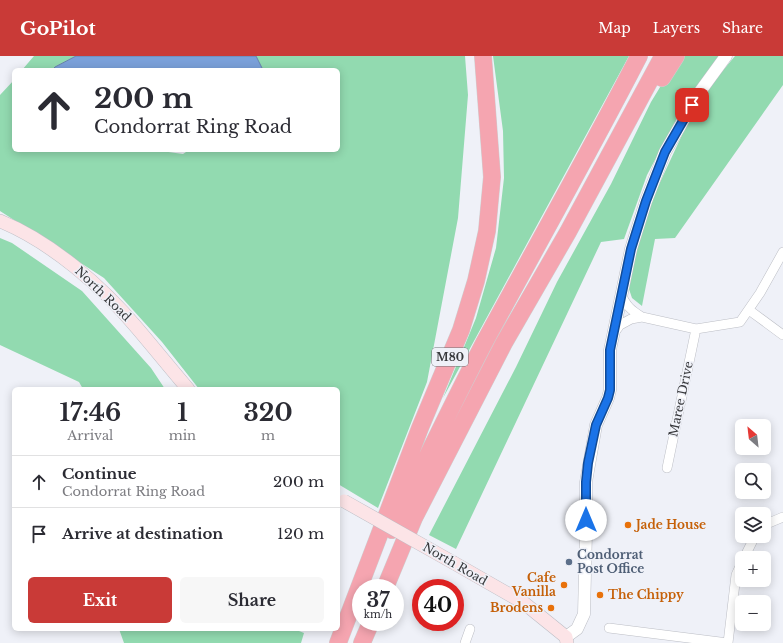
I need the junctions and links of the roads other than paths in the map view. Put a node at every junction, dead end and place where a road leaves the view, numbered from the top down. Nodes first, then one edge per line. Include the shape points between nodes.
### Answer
1 (483, 56) edge
2 (639, 56) edge
3 (663, 56) edge
4 (676, 56) edge
5 (726, 56) edge
6 (603, 166) junction
7 (0, 221) edge
8 (783, 252) edge
9 (621, 294) junction
10 (748, 310) junction
11 (642, 317) junction
12 (696, 329) junction
13 (783, 335) edge
14 (612, 336) junction
15 (186, 387) edge
16 (667, 468) dead end
17 (341, 499) edge
18 (783, 517) edge
19 (771, 522) edge
20 (368, 579) edge
21 (389, 579) edge
22 (735, 584) edge
23 (352, 614) edge
24 (609, 628) dead end
25 (470, 629) dead end
26 (367, 631) edge
27 (567, 640) edge
28 (338, 643) edge
29 (362, 643) edge
30 (465, 643) edge
31 (728, 643) edge

1 - 28 highway, M80 via 492,177 487,231 476,281 461,330 420,428
2 - 20 highway, M80 via 480,351
3 - 6 highway
4 - 6 highway
5 - 9 street via 699,93 665,152 631,249
6 - 21 highway via 504,343 414,518
7 - 15 main road, North Road via 66,259 88,278 136,326
8 - 10 street
9 - 11 street via 625,304
9 - 14 street
10 - 12 street via 740,322
10 - 13 street
11 - 12 street
11 - 14 street via 631,318 620,325
12 - 16 street, Maree Drive
14 - 27 street via 610,390 596,425 586,482 584,614 577,629
17 - 27 main road, North Road, bridge via 524,603
18 - 19 street
22 - 31 street
23 - 28 highway, M80
24 - 31 street
25 - 30 street
26 - 29 highway

